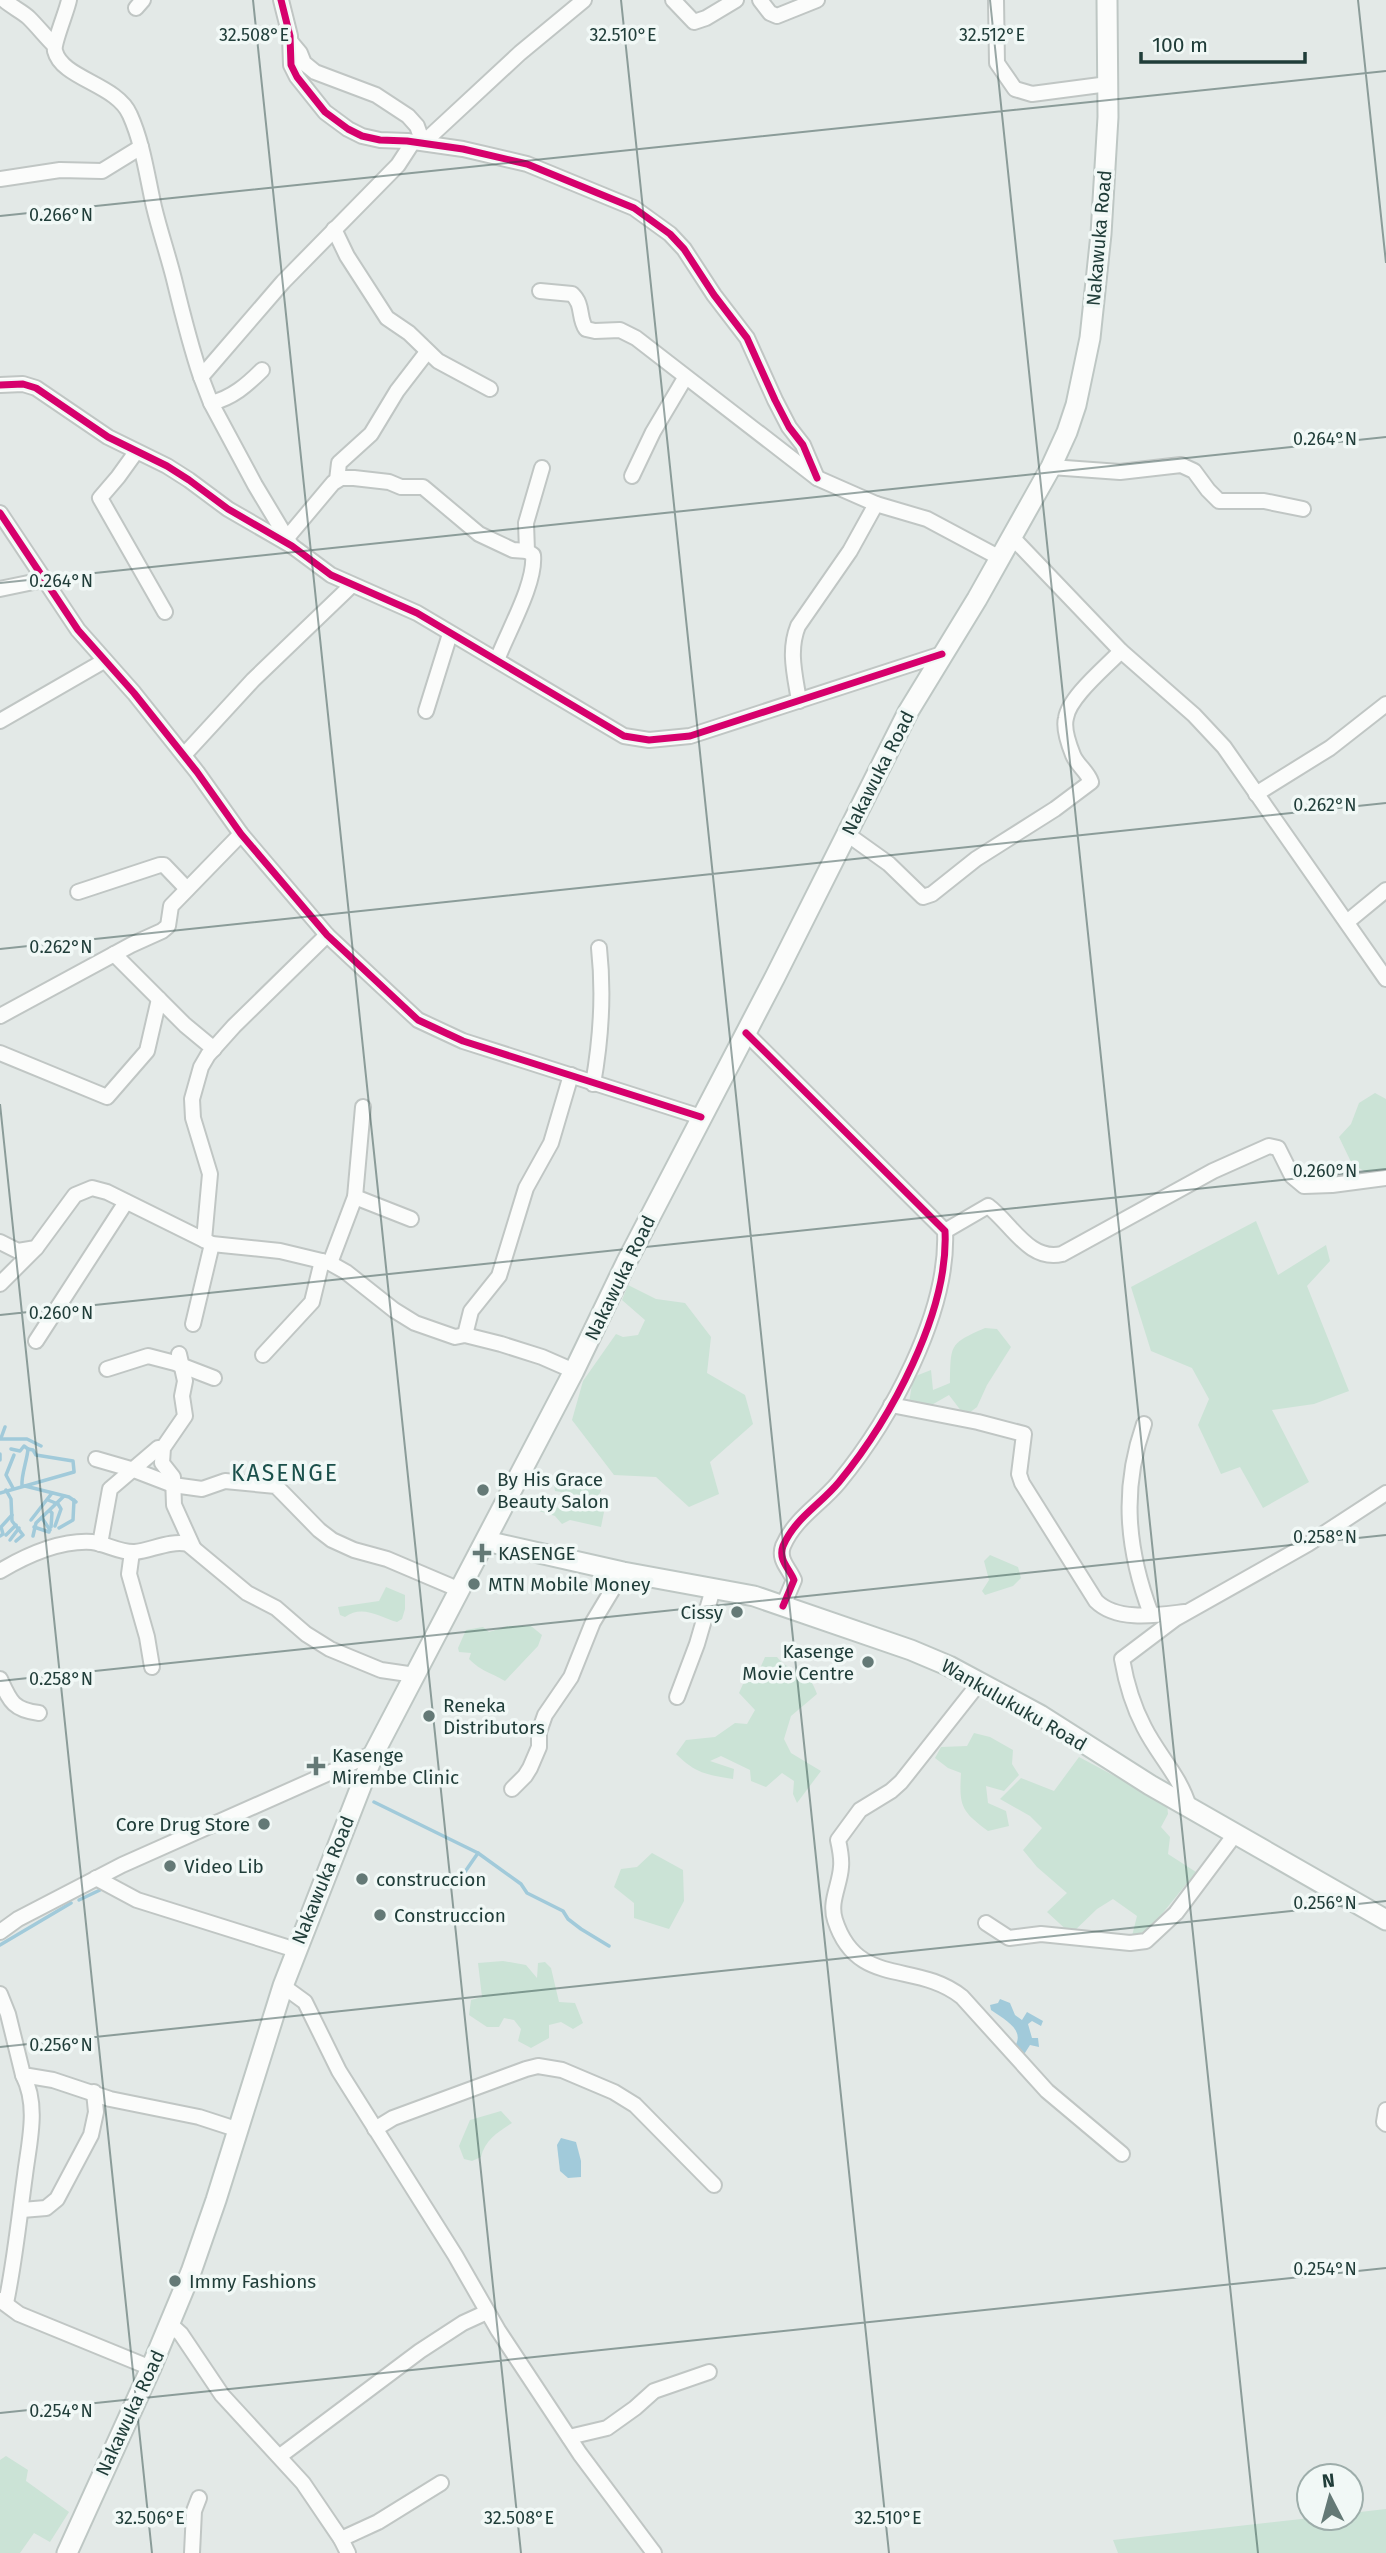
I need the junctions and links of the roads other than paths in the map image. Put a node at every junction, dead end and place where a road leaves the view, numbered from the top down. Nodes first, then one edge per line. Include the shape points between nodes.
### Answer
1 (4, 0) edge
2 (69, 0) edge
3 (281, 0) edge
4 (584, 0) edge
5 (673, 0) edge
6 (736, 0) edge
7 (760, 0) edge
8 (817, 0) edge
9 (996, 0) edge
10 (1107, 0) edge
11 (290, 41) junction
12 (54, 45) junction
13 (1108, 84) junction
14 (407, 141) junction
15 (423, 143) junction
16 (141, 147) junction
17 (0, 179) edge
18 (334, 229) junction
19 (540, 292) dead end
20 (427, 352) junction
21 (262, 370) dead end
22 (201, 377) junction
23 (685, 378) junction
24 (0, 385) edge
25 (489, 389) dead end
26 (211, 403) junction
27 (136, 452) junction
28 (1051, 467) junction
29 (541, 468) dead end
30 (632, 476) dead end
31 (817, 478) junction
32 (337, 480) junction
33 (876, 504) junction
34 (1303, 509) dead end
35 (0, 513) edge
36 (1012, 537) junction
37 (289, 543) junction
38 (527, 551) junction
39 (1000, 558) junction
40 (43, 580) junction
41 (352, 585) junction
42 (0, 589) edge
43 (165, 612) dead end
44 (450, 634) junction
45 (1121, 651) junction
46 (942, 654) junction
47 (497, 660) junction
48 (104, 661) junction
49 (799, 701) junction
50 (1386, 704) edge
51 (426, 711) dead end
52 (0, 721) edge
53 (184, 755) junction
54 (1256, 794) junction
55 (242, 834) junction
56 (847, 834) junction
57 (187, 889) junction
58 (1386, 890) edge
59 (78, 892) dead end
60 (1347, 922) junction
61 (327, 935) junction
62 (599, 948) dead end
63 (114, 954) junction
64 (1386, 979) edge
65 (159, 999) junction
66 (0, 1016) edge
67 (746, 1033) junction
68 (214, 1049) junction
69 (0, 1053) edge
70 (571, 1075) junction
71 (593, 1084) junction
72 (363, 1107) dead end
73 (701, 1117) junction
74 (1386, 1178) edge
75 (355, 1197) junction
76 (126, 1202) junction
77 (411, 1219) dead end
78 (945, 1231) junction
79 (0, 1242) edge
80 (208, 1242) junction
81 (36, 1248) junction
82 (326, 1262) junction
83 (0, 1284) edge
84 (193, 1324) dead end
85 (466, 1335) junction
86 (36, 1340) dead end
87 (179, 1354) dead end
88 (263, 1355) dead end
89 (107, 1369) dead end
90 (574, 1371) junction
91 (214, 1378) dead end
92 (891, 1405) junction
93 (1144, 1424) dead end
94 (158, 1448) dead end
95 (96, 1459) dead end
96 (132, 1469) junction
97 (173, 1485) junction
98 (1386, 1493) edge
99 (486, 1541) junction
100 (100, 1544) junction
101 (192, 1547) junction
102 (132, 1552) junction
103 (0, 1570) edge
104 (623, 1572) junction
105 (713, 1589) junction
106 (460, 1590) junction
107 (783, 1606) junction
108 (1187, 1612) junction
109 (1151, 1614) junction
110 (152, 1667) dead end
111 (415, 1675) junction
112 (0, 1679) edge
113 (980, 1682) junction
114 (677, 1698) dead end
115 (38, 1713) dead end
116 (374, 1753) junction
117 (512, 1789) dead end
118 (1189, 1807) junction
119 (1236, 1833) junction
120 (96, 1878) junction
121 (1386, 1920) edge
122 (986, 1923) dead end
123 (0, 1932) edge
124 (296, 1950) junction
125 (283, 1986) junction
126 (0, 1994) edge
127 (23, 2075) junction
128 (94, 2092) junction
129 (1386, 2110) edge
130 (1386, 2124) edge
131 (375, 2129) junction
132 (239, 2130) junction
133 (1122, 2154) dead end
134 (714, 2185) dead end
135 (22, 2210) junction
136 (3, 2302) edge
137 (487, 2312) junction
138 (170, 2324) junction
139 (151, 2368) junction
140 (709, 2372) dead end
141 (569, 2437) junction
142 (280, 2456) junction
143 (440, 2483) dead end
144 (199, 2498) dead end
145 (341, 2539) junction
146 (67, 2553) edge
147 (192, 2553) edge
148 (348, 2553) edge
149 (654, 2553) edge

1 - 12 street
2 - 12 street
3 - 11 street
4 - 15 street
5 - 6 street via 694,22
7 - 8 street via 778,16
9 - 13 street via 996,63 1015,89 1032,94
10 - 13 main road, Nakawuka Road
11 - 14 street via 291,65 325,112 362,136
11 - 15 street via 315,72 376,94 408,116
12 - 16 street via 60,61 122,102
13 - 28 main road, Nakawuka Road via 1101,234 1090,338 1076,405
14 - 15 street
14 - 18 street via 411,145 398,164
15 - 31 street via 527,164 634,208 670,234 747,338
16 - 17 street via 102,171 60,170
16 - 22 street
18 - 20 street via 387,318
18 - 22 street
19 - 23 street via 572,295 586,329 620,330
20 - 25 street
20 - 32 street via 371,434 339,463
21 - 26 street via 242,389
22 - 26 street
23 - 30 street
23 - 31 street
24 - 27 street via 36,388
26 - 37 street
27 - 37 street via 167,466 228,509
27 - 43 street via 100,498
28 - 34 street via 1120,472 1181,465 1194,471 1219,501 1264,501
28 - 36 main road, Nakawuka Road
29 - 38 street via 526,523
31 - 33 street
32 - 37 street
32 - 38 street via 423,487 479,534
33 - 39 street via 927,519
33 - 49 street via 793,639
35 - 40 street
36 - 39 main road, Nakawuka Road
36 - 45 street
37 - 41 street
38 - 47 street via 533,555 532,573
39 - 46 main road, Nakawuka Road
40 - 42 street
40 - 48 street
41 - 44 street via 417,613
41 - 53 street via 245,688
44 - 47 street
44 - 51 street
45 - 54 street via 1194,715 1224,747
45 - 56 street via 1073,702 1066,718 1074,759 1091,782 932,894 923,897 889,864
46 - 49 street
46 - 56 main road, Nakawuka Road
47 - 49 street via 635,740 690,736
48 - 52 street
48 - 53 street
50 - 54 street via 1330,748
53 - 55 street
54 - 60 street
55 - 57 street
55 - 61 street
56 - 67 main road, Nakawuka Road
57 - 59 street via 159,864
57 - 63 street via 171,906 168,926
58 - 60 street
60 - 64 street
61 - 68 street
61 - 70 street via 424,1024
62 - 71 street via 602,990
63 - 65 street
63 - 66 street
65 - 68 street
65 - 69 street via 147,1051 107,1097
67 - 73 main road, Nakawuka Road
67 - 78 street
68 - 80 street via 201,1067 191,1099 210,1174
70 - 71 street
70 - 85 street via 551,1143 526,1188 499,1276 471,1311
71 - 73 street
72 - 75 street
73 - 90 main road, Nakawuka Road
74 - 78 street via 1304,1186 1292,1176 1278,1148 1269,1146 1213,1171 1062,1254 1051,1256 1030,1247 988,1206
75 - 77 street
75 - 82 street
76 - 80 street
76 - 81 street via 107,1192 84,1189
76 - 86 street
78 - 92 street via 940,1290
79 - 81 street via 18,1251
80 - 82 street
80 - 84 street
81 - 83 street
82 - 85 street via 415,1323 455,1337
82 - 88 street via 312,1302
85 - 90 street
87 - 97 street via 185,1416 163,1448 162,1463 173,1477
89 - 91 street via 148,1356
90 - 99 main road, Nakawuka Road
92 - 107 street via 840,1481 806,1512 783,1546 782,1558 794,1580
92 - 109 street via 1024,1434 1021,1483 1096,1601 1116,1613
93 - 109 street via 1132,1465 1129,1538
94 - 96 street
95 - 96 street
96 - 97 street
96 - 100 street via 110,1489
97 - 101 street via 174,1505
97 - 106 street via 202,1489 225,1481 276,1486 332,1540
98 - 108 street via 1300,1549
99 - 104 main road, Wankulukuku Road
99 - 106 main road, Nakawuka Road
100 - 102 street
100 - 103 street via 64,1545 26,1556
101 - 102 street via 176,1543
101 - 111 street via 247,1593 276,1608 330,1649 381,1670
102 - 110 street via 129,1574
104 - 105 main road, Wankulukuku Road
104 - 117 street via 593,1622 571,1677 545,1715 530,1768
105 - 107 main road, Wankulukuku Road
105 - 114 street
106 - 111 main road, Nakawuka Road
107 - 113 main road, Wankulukuku Road via 911,1650
108 - 109 street
108 - 118 street via 1122,1659 1144,1727 1179,1782
111 - 116 main road, Nakawuka Road
112 - 115 street via 18,1708
113 - 118 main road, Wankulukuku Road
113 - 133 street via 901,1782 860,1810 838,1840 841,1868 834,1920 856,1956 869,1965 933,1979 962,1997 1047,2091
116 - 120 street
116 - 124 main road, Nakawuka Road
118 - 119 main road, Wankulukuku Road
119 - 121 main road, Wankulukuku Road
119 - 122 street via 1176,1913 1146,1941 1041,1934 1009,1938
120 - 123 street
120 - 124 street via 137,1900
124 - 125 main road, Nakawuka Road
125 - 131 street via 305,2002 339,2071
125 - 132 main road, Nakawuka Road
126 - 127 street
127 - 128 street
127 - 135 street via 29,2088 32,2129
128 - 132 street
128 - 135 street via 91,2135 57,2199 46,2208
129 - 130 street
131 - 134 street via 514,2073 547,2066 635,2105
131 - 137 street
132 - 138 main road, Nakawuka Road
135 - 136 street
136 - 139 street via 19,2314
137 - 141 street
137 - 142 street via 420,2351
138 - 139 main road, Nakawuka Road
138 - 142 street via 222,2395
139 - 146 main road, Nakawuka Road
140 - 141 street via 654,2391 607,2428
141 - 149 street
142 - 145 street
143 - 145 street
144 - 147 street
145 - 148 street

